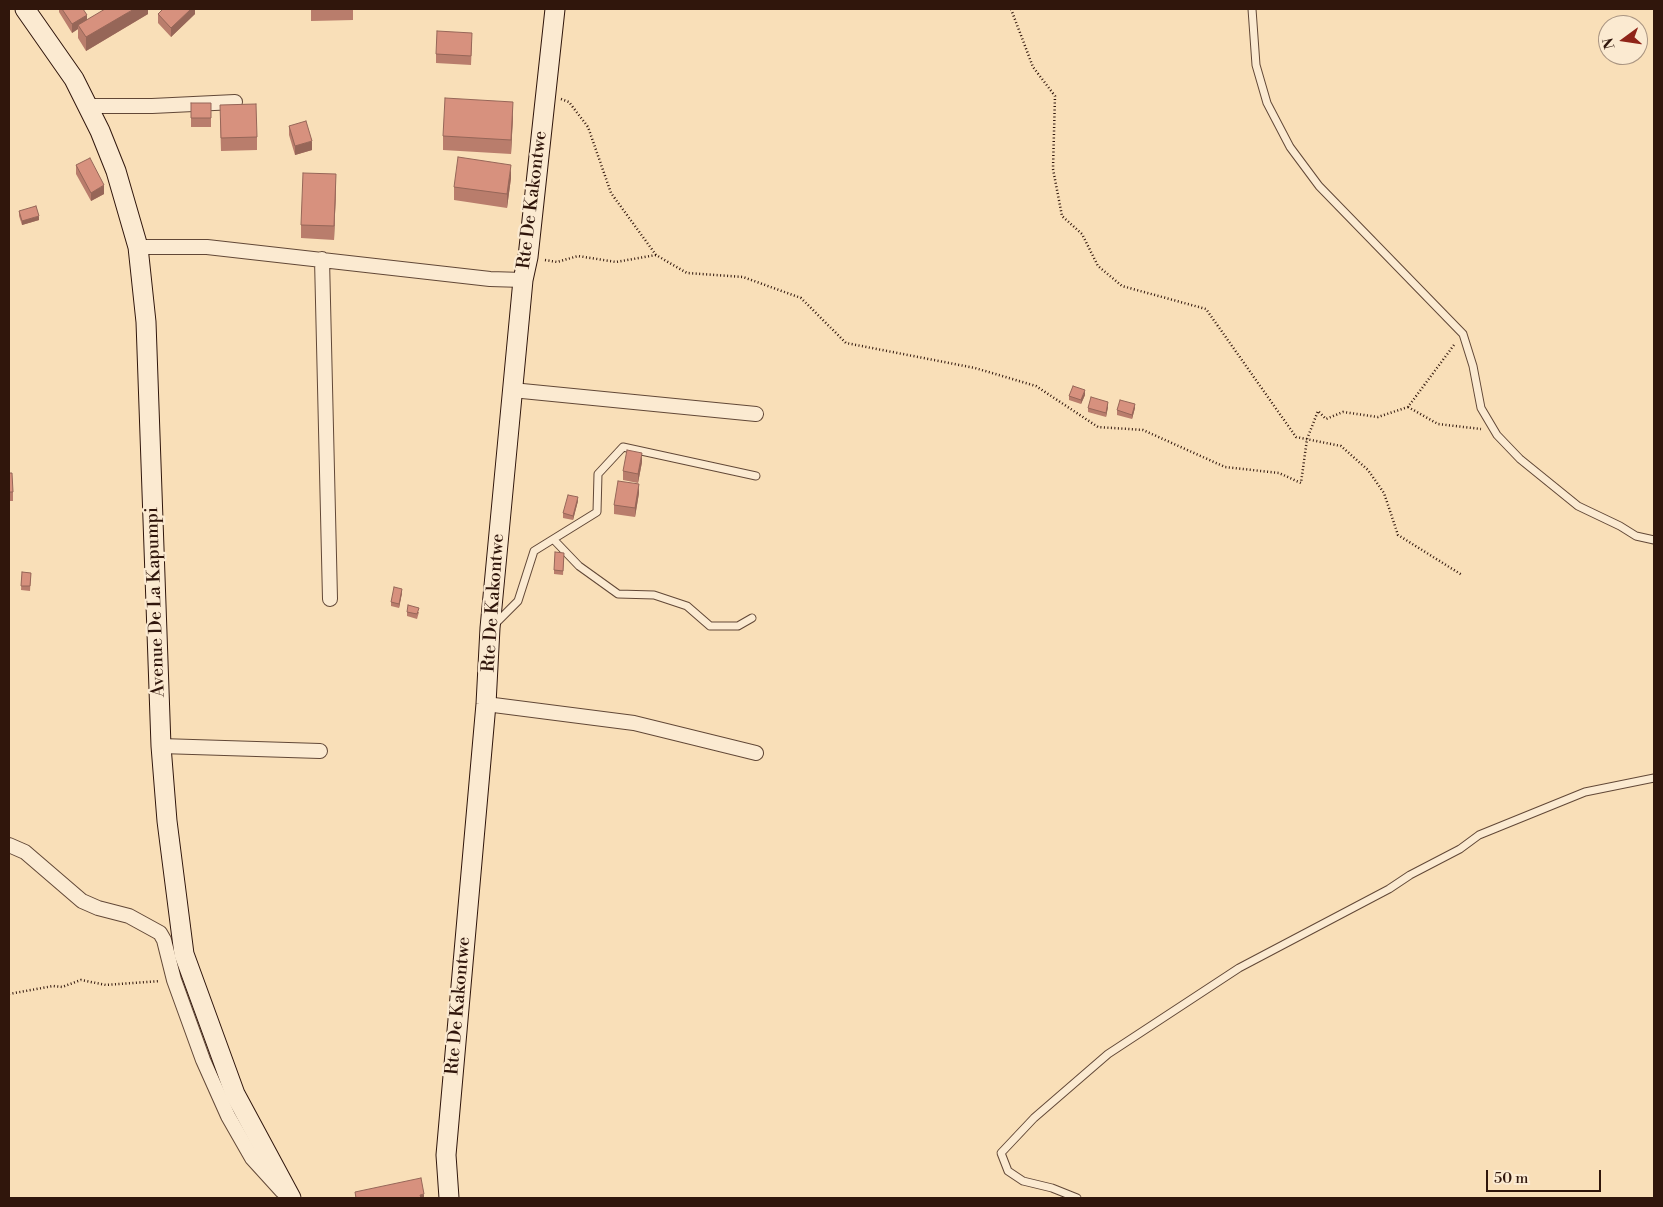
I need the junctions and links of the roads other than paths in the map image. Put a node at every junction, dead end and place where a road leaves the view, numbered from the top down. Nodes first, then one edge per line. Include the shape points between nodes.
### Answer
1 (25, 9) edge
2 (555, 9) edge
3 (1252, 9) edge
4 (235, 102) dead end
5 (87, 106) junction
6 (138, 247) junction
7 (322, 259) junction
8 (523, 280) junction
9 (512, 390) junction
10 (756, 414) dead end
11 (756, 476) dead end
12 (1654, 540) edge
13 (554, 541) junction
14 (330, 599) dead end
15 (752, 618) dead end
16 (490, 628) junction
17 (486, 704) junction
18 (161, 746) junction
19 (320, 751) dead end
20 (756, 753) dead end
21 (1654, 778) edge
22 (9, 844) edge
23 (290, 1198) edge
24 (449, 1198) edge
25 (1076, 1198) edge

1 - 5 main road, Avenue De La Kapumpi via 74,79
2 - 8 main road, Rte De Kakontwe
3 - 12 lane via 1256,66 1267,103 1290,147 1319,186 1463,334 1481,408 1493,430 1520,460 1578,506 1636,536
4 - 5 street
5 - 6 main road, Avenue De La Kapumpi via 116,171
6 - 7 street via 207,247
6 - 18 main road, Avenue De La Kapumpi via 146,322
7 - 8 street
7 - 14 street
8 - 9 main road, Rte De Kakontwe
9 - 10 street
9 - 16 main road, Rte De Kakontwe
11 - 13 lane via 623,447 598,474 597,512
13 - 15 lane via 579,566 618,594 654,595 687,606 710,626 738,626
13 - 16 lane via 534,552 518,600
16 - 17 main road, Rte De Kakontwe
17 - 20 street via 634,723
17 - 24 main road, Rte De Kakontwe via 446,1155
18 - 19 street
18 - 23 main road, Avenue De La Kapumpi via 184,954 235,1094
21 - 25 lane via 1585,792 1479,835 1389,889 1238,968 1108,1054 1034,1118 1001,1153 1008,1171 1023,1181
22 - 23 street via 25,852 82,901 129,916 160,933 203,1060 228,1116 252,1158

